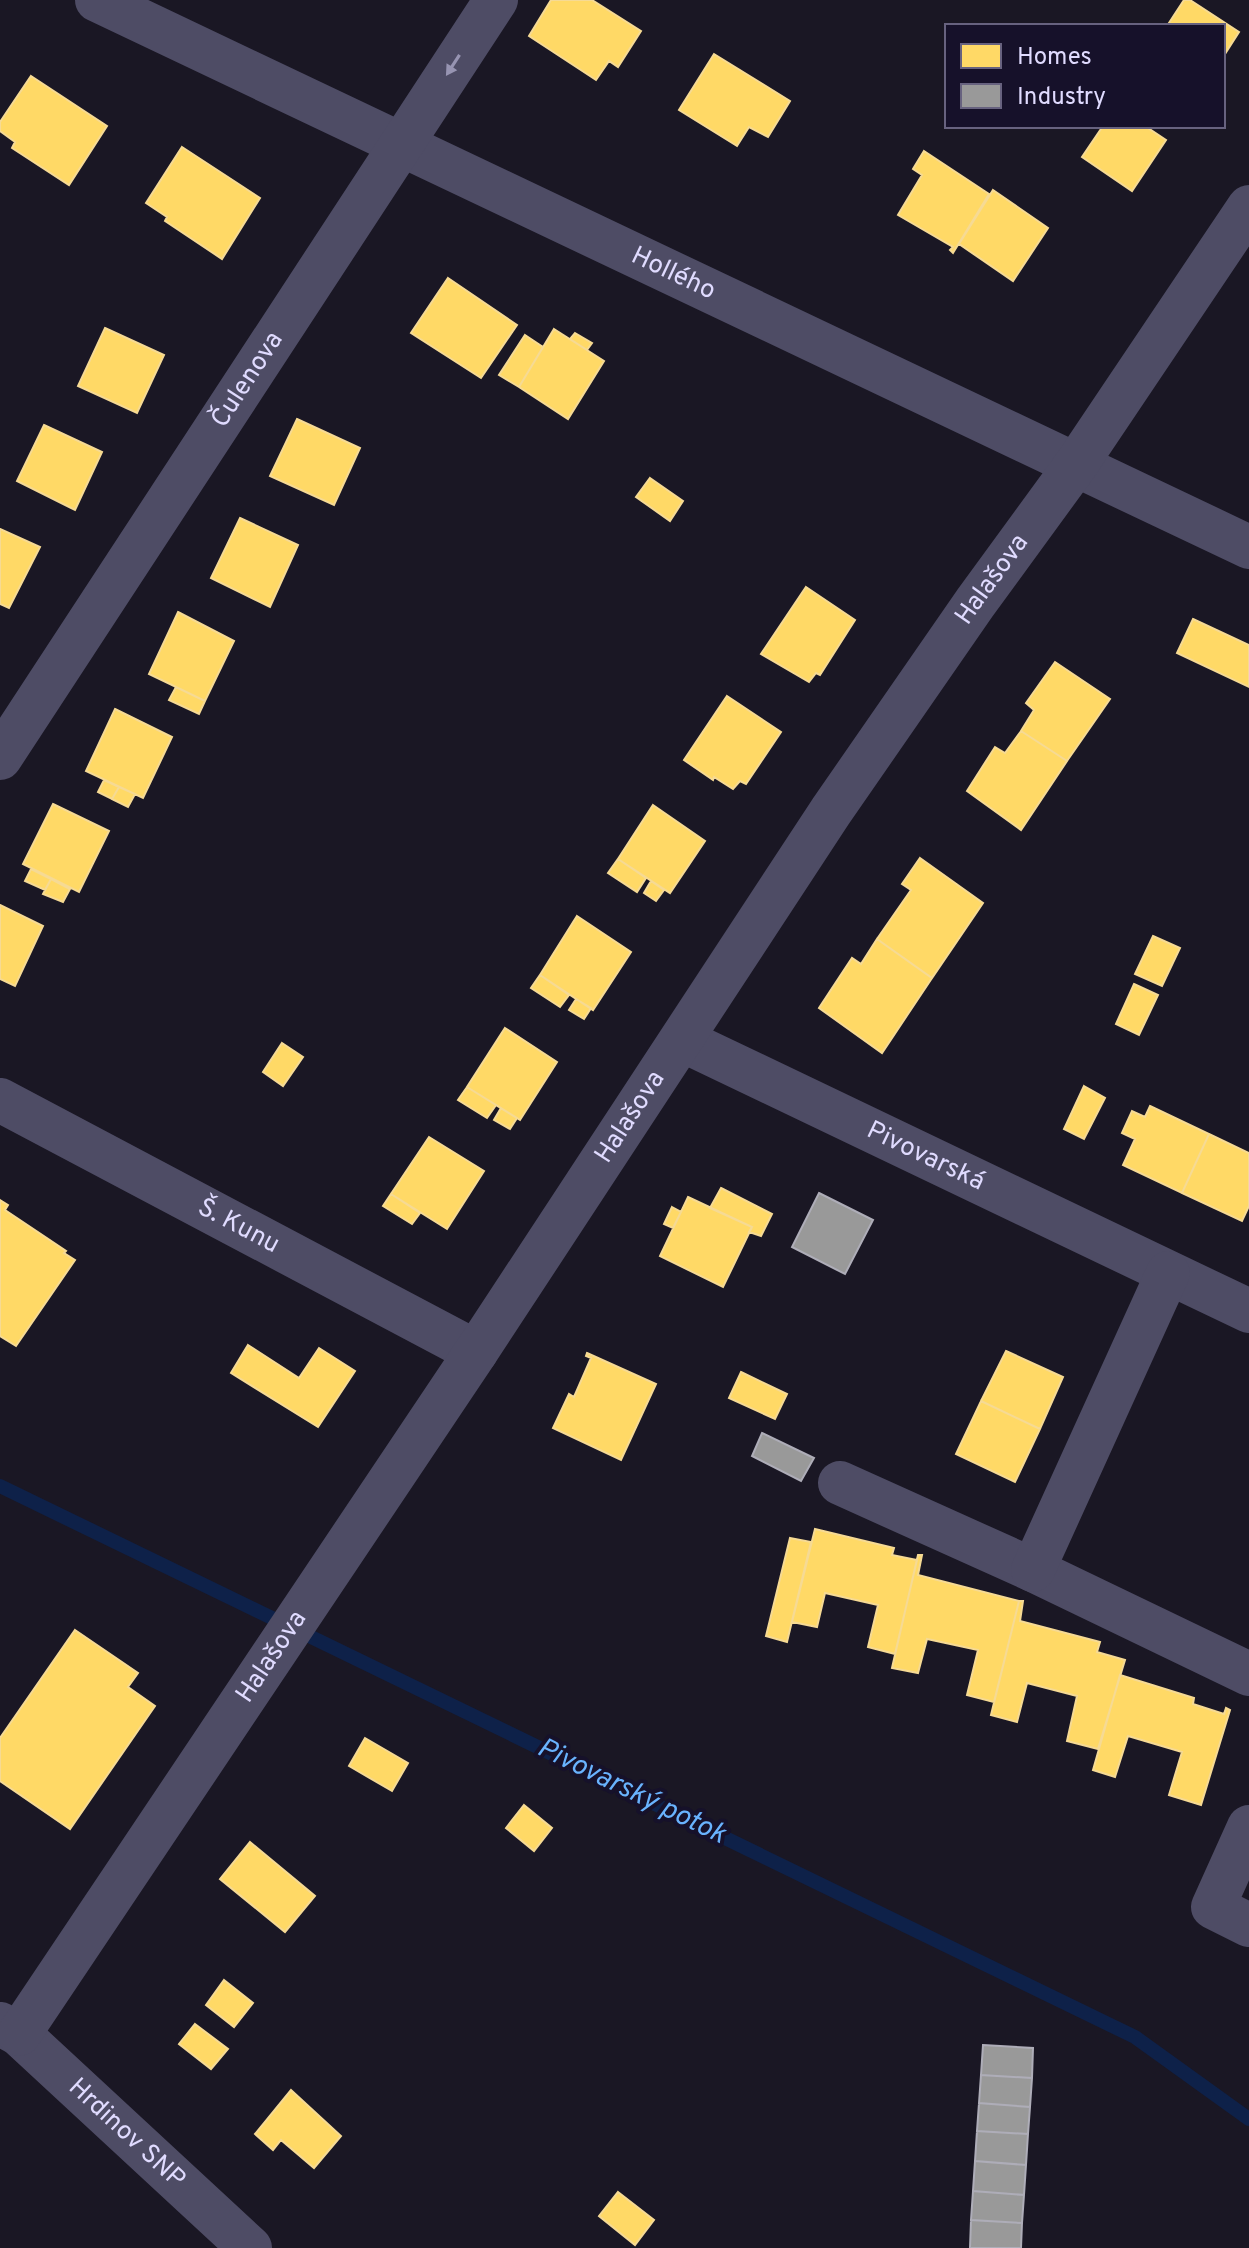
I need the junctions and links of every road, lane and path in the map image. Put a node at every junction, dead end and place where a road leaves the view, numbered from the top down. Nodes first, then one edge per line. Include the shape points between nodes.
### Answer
1 (97, 0) edge
2 (496, 0) edge
3 (402, 144) junction
4 (1249, 207) edge
5 (1075, 466) junction
6 (1249, 547) edge
7 (0, 758) edge
8 (682, 1040) junction
9 (0, 1100) edge
10 (1168, 1273) junction
11 (1249, 1311) edge
12 (476, 1352) junction
13 (840, 1483) dead end
14 (1033, 1570) junction
15 (1249, 1674) edge
16 (1249, 1827) edge
17 (1249, 1925) edge
18 (10, 2029) edge
19 (250, 2248) edge

1 - 3 street, Hollého
2 -> 3 street, Čulenova
3 - 5 street, Hollého
3 - 7 street, Čulenova
4 - 5 street, Halašova
5 - 6 street, Hollého
5 - 8 street, Halašova via 831,811
8 - 10 street, Pivovarská
8 - 12 street, Halašova
9 - 12 street, Š. Kunu
10 - 11 street, Pivovarská
10 - 14 street
12 - 18 street, Halašova via 281,1643
13 - 14 street
14 - 15 street
16 - 17 street via 1213,1907
18 - 19 street, Hrdinov SNP

